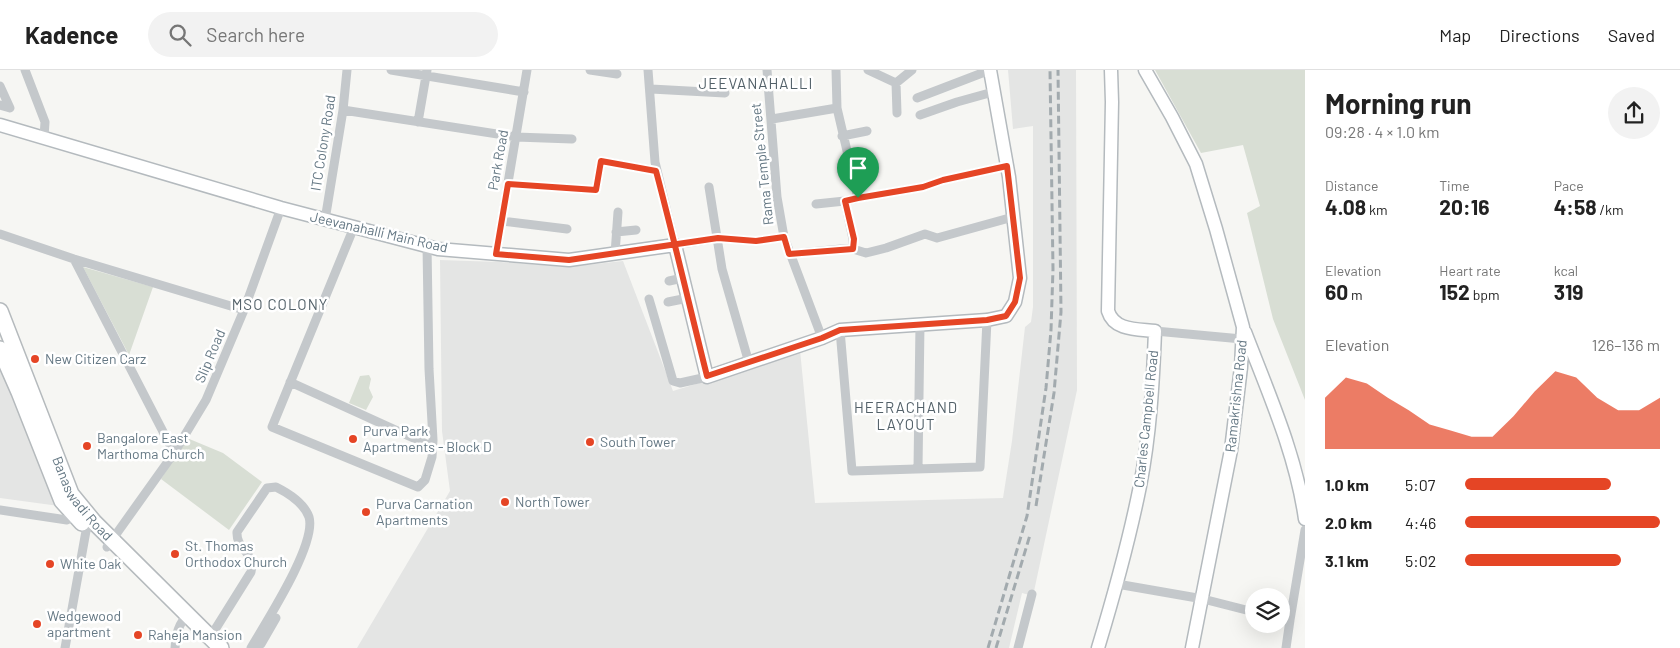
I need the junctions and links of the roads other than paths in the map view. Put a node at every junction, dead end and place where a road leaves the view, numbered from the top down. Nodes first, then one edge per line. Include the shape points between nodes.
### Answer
1 (25, 70) edge
2 (347, 70) edge
3 (391, 70) edge
4 (528, 70) edge
5 (590, 70) edge
6 (648, 70) edge
7 (767, 70) edge
8 (836, 70) edge
9 (868, 70) edge
10 (912, 70) edge
11 (990, 70) edge
12 (1110, 70) edge
13 (1145, 70) edge
14 (426, 72) edge
15 (883, 73) edge
16 (617, 74) dead end
17 (896, 83) junction
18 (0, 86) edge
19 (651, 89) junction
20 (524, 92) junction
21 (993, 92) junction
22 (725, 93) dead end
23 (917, 98) dead end
24 (0, 105) edge
25 (837, 108) junction
26 (343, 110) junction
27 (897, 113) dead end
28 (920, 115) dead end
29 (772, 119) junction
30 (418, 122) junction
31 (0, 125) edge
32 (867, 131) dead end
33 (842, 136) junction
34 (44, 137) junction
35 (516, 137) junction
36 (572, 139) dead end
37 (1007, 166) junction
38 (656, 171) junction
39 (508, 184) junction
40 (709, 187) dead end
41 (858, 198) junction
42 (845, 201) junction
43 (816, 204) dead end
44 (281, 208) junction
45 (618, 212) dead end
46 (1013, 217) junction
47 (325, 220) junction
48 (502, 221) junction
49 (354, 227) junction
50 (567, 229) dead end
51 (636, 230) dead end
52 (616, 232) junction
53 (0, 234) edge
54 (784, 237) junction
55 (718, 238) junction
56 (675, 245) junction
57 (427, 246) junction
58 (853, 249) junction
59 (496, 254) junction
60 (615, 254) junction
61 (789, 254) junction
62 (74, 259) junction
63 (683, 278) junction
64 (669, 281) dead end
65 (688, 298) junction
66 (649, 299) dead end
67 (668, 302) dead end
68 (244, 310) junction
69 (0, 311) edge
70 (987, 320) junction
71 (920, 324) junction
72 (840, 330) junction
73 (1155, 331) junction
74 (1242, 333) junction
75 (822, 338) junction
76 (0, 349) edge
77 (749, 363) junction
78 (707, 376) junction
79 (290, 382) junction
80 (433, 447) junction
81 (174, 453) junction
82 (918, 468) junction
83 (1303, 491) edge
84 (0, 510) edge
85 (80, 513) junction
86 (1305, 519) edge
87 (91, 526) junction
88 (1305, 530) edge
89 (109, 544) junction
90 (1117, 584) junction
91 (1032, 594) dead end
92 (1203, 600) junction
93 (1290, 600) edge
94 (1245, 610) edge
95 (186, 617) junction
96 (276, 618) dead end
97 (1286, 633) edge
98 (210, 641) edge
99 (65, 648) edge
100 (175, 648) edge
101 (222, 648) edge
102 (251, 648) edge
103 (1018, 648) edge
104 (1098, 648) edge
105 (1192, 648) edge
106 (1286, 648) edge

1 - 34 street via 45,122
2 - 26 street, ITC Colony Road
3 - 14 street
4 - 20 street, Park Road
5 - 16 street
6 - 19 street
7 - 29 street, Rama Temple Street
8 - 25 street
9 - 15 street
10 - 17 street
11 - 21 street
11 - 23 street
12 - 73 street, Charles Campbell Road via 1108,311 1119,325
13 - 74 street, Ramakrishna Road via 1196,164
14 - 20 street
14 - 30 street
15 - 17 street
17 - 27 street
18 - 24 street via 10,108
19 - 22 street
19 - 38 street
20 - 35 street, Park Road
21 - 28 street
21 - 37 street
25 - 29 street
25 - 33 street
26 - 30 street
26 - 47 street, ITC Colony Road
29 - 54 street, Rama Temple Street via 777,197
30 - 35 street
31 - 34 street, Jeevanahalli Main Road
32 - 33 street
33 - 41 street
34 - 44 street, Jeevanahalli Main Road
35 - 36 street
35 - 39 street, Park Road
37 - 41 street via 923,187
37 - 46 street
38 - 39 street via 601,161 596,190
38 - 56 street
39 - 48 street, Park Road
40 - 55 street
41 - 42 street
42 - 43 street
42 - 58 street via 854,239
44 - 47 street, Jeevanahalli Main Road
44 - 68 street, Slip Road
45 - 52 street
46 - 58 street via 937,238 925,234 866,253
46 - 70 street via 1020,278 1015,302 1006,316
47 - 49 street, Jeevanahalli Main Road
48 - 50 street
48 - 59 street, Park Road
49 - 57 street, Jeevanahalli Main Road
49 - 79 street
51 - 52 street
52 - 60 street
53 - 62 street
54 - 55 street via 756,241
54 - 61 street, Rama Temple Street
55 - 56 street
55 - 77 street via 722,269
56 - 60 street, Jeevanahalli Main Road
56 - 63 street
57 - 59 street, Jeevanahalli Main Road
57 - 80 street
58 - 61 street
59 - 60 street, Jeevanahalli Main Road via 569,260
61 - 75 street, Rama Temple Street
62 - 68 street
62 - 81 street
63 - 64 street
63 - 65 street
65 - 67 street
65 - 78 street
66 - 78 street via 673,381 680,383
68 - 81 street, Slip Road via 206,400
69 - 85 main road, Banaswadi Road
70 - 71 street
70 - 82 street via 980,467
71 - 72 street
71 - 82 street
72 - 75 street
72 - 82 street via 852,470
73 - 74 street
73 - 90 street, Charles Campbell Road via 1146,447
74 - 83 street via 1268,390
74 - 92 street, Ramakrishna Road via 1242,367 1231,450
75 - 77 street
76 - 85 main road, Banaswadi Road via 62,501
77 - 78 street
79 - 80 street
79 - 80 street via 272,427 418,487 424,480
81 - 89 street, Slip Road
83 - 86 street
84 - 85 street via 67,520
85 - 87 main road, Banaswadi Road
87 - 89 main road, Banaswadi Road
87 - 99 street via 86,531
88 - 93 street
89 - 95 main road, Banaswadi Road
90 - 92 street
90 - 104 street, Charles Campbell Road
91 - 103 street
92 - 94 street
92 - 105 street, Ramakrishna Road
95 - 98 main road, Banaswadi Road
95 - 100 street via 177,631
96 - 102 street via 261,644
97 - 106 street
98 - 101 main road, Banaswadi Road
98 - 102 street via 251,572 250,557 239,543 237,532 267,488 276,486 305,508 310,522 309,536 290,579

